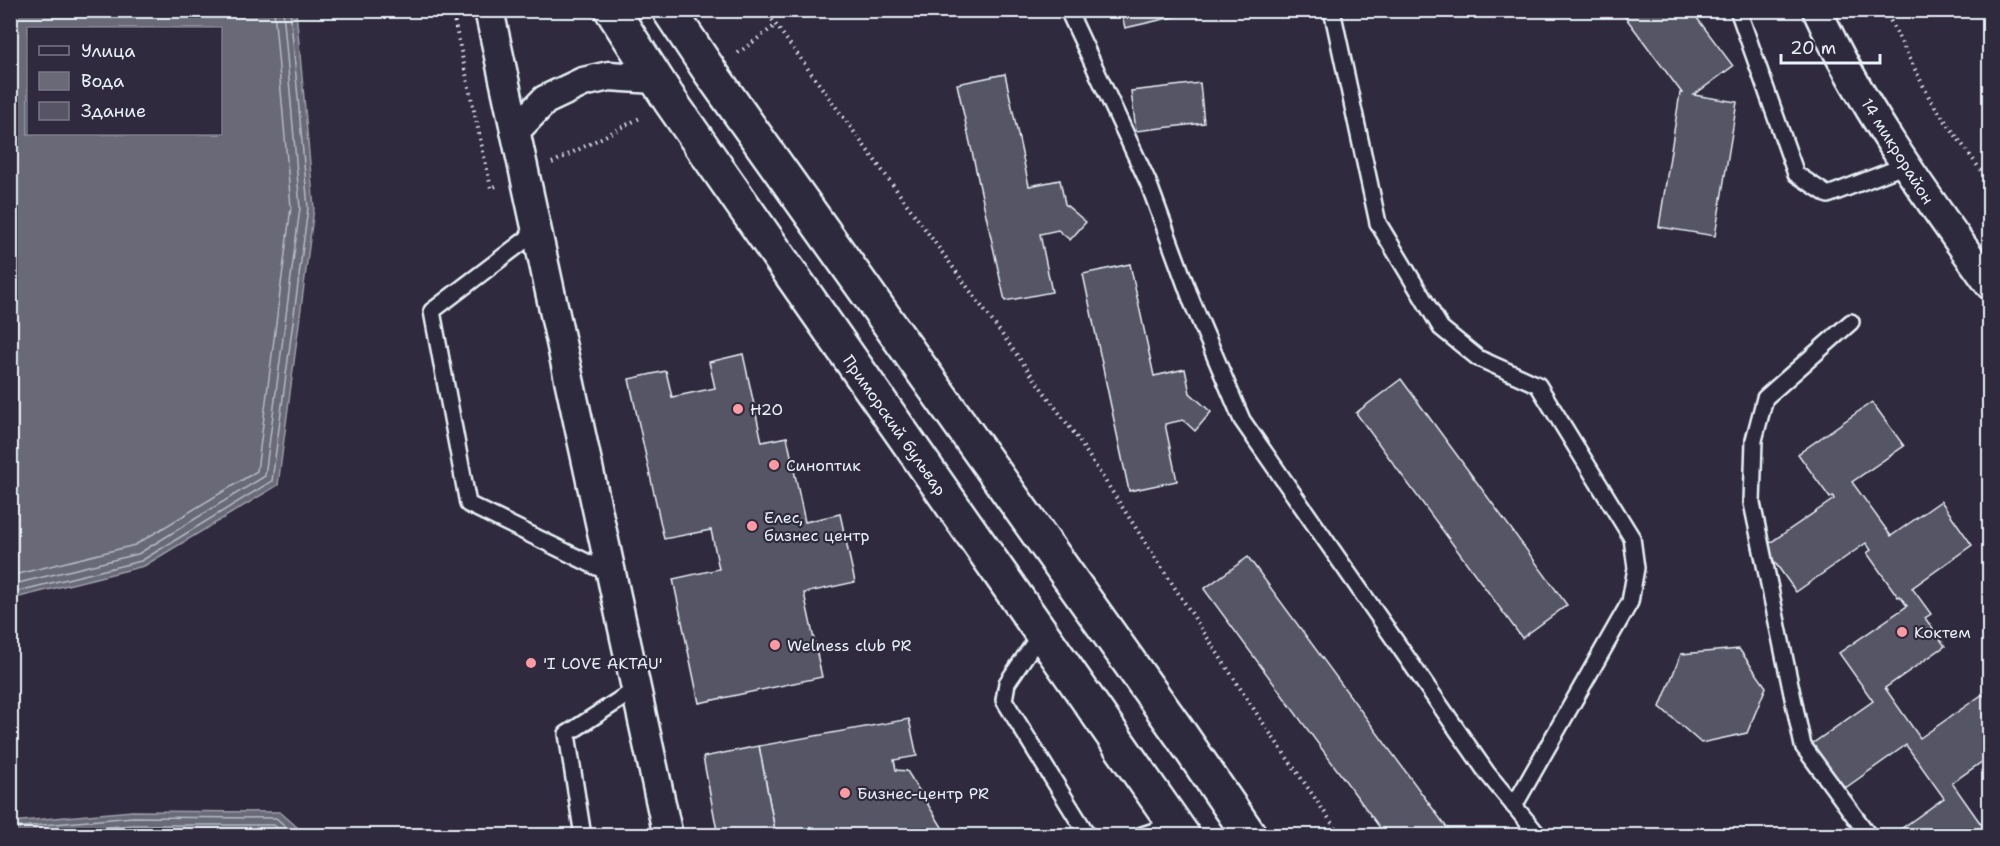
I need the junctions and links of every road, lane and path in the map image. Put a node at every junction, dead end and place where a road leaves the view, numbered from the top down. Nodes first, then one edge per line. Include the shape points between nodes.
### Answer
1 (489, 10) edge
2 (612, 10) edge
3 (669, 10) edge
4 (765, 10) edge
5 (1068, 10) edge
6 (1332, 10) edge
7 (1738, 10) edge
8 (1817, 10) edge
9 (1885, 10) edge
10 (655, 80) junction
11 (515, 131) junction
12 (1906, 165) junction
13 (1989, 183) edge
14 (537, 231) junction
15 (1989, 285) edge
16 (1851, 322) dead end
17 (611, 574) junction
18 (1041, 633) junction
19 (636, 688) junction
20 (1514, 806) junction
21 (1179, 830) edge
22 (584, 836) edge
23 (668, 836) edge
24 (1088, 836) edge
25 (1139, 836) edge
26 (1250, 836) edge
27 (1341, 836) edge
28 (1539, 836) edge
29 (1869, 836) edge

1 - 11 street
2 - 10 street, Приморский бульвар
3 - 26 street
4 - 27 path via 1074,433 1258,717
5 - 20 lane via 1148,182 1192,302 1242,420 1480,763
6 - 20 lane via 1378,223 1441,328 1479,358 1538,385 1632,538 1636,568 1630,602
7 - 12 lane via 1796,174 1828,195
8 - 12 street, 14 микрорайон via 1837,53
9 - 13 path via 1931,100
10 - 11 street via 609,76 583,82 544,100
10 - 18 street, Приморский бульвар
11 - 14 street
12 - 15 street, 14 микрорайон
14 - 17 street
14 - 17 lane via 432,311 468,504
16 - 29 lane via 1766,398 1754,440 1752,503 1803,746
17 - 19 street
18 - 21 street, Приморский бульвар
18 - 24 lane via 1007,683 1004,700
19 - 22 lane via 567,734
19 - 23 street
20 - 28 lane
21 - 25 lane

